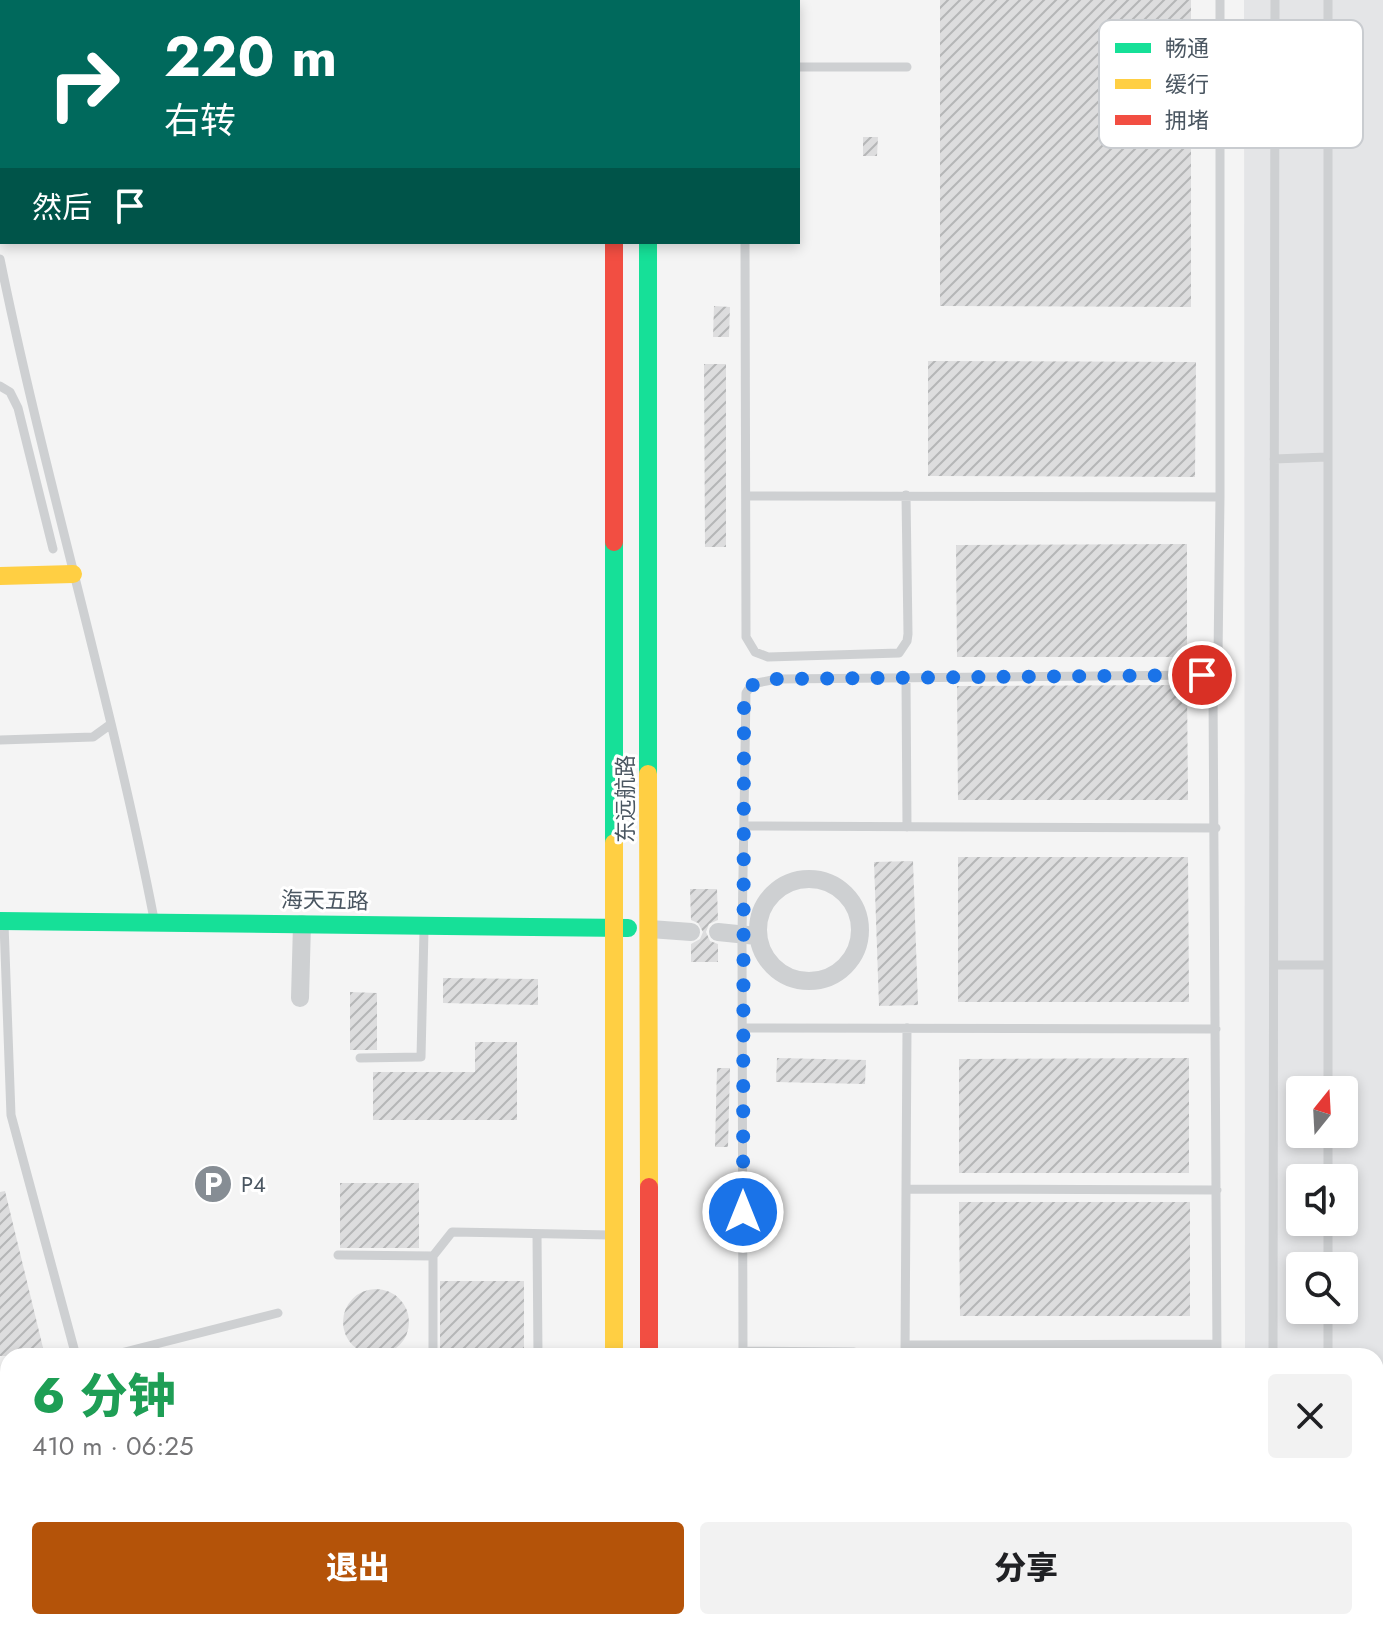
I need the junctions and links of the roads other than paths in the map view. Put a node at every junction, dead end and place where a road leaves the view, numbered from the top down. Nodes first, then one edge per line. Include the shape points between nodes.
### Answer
1 (1275, 0) edge
2 (1328, 0) edge
3 (1275, 20) edge
4 (1328, 20) edge
5 (800, 67) edge
6 (907, 67) dead end
7 (1220, 148) edge
8 (1275, 148) edge
9 (1328, 148) edge
10 (614, 244) edge
11 (648, 244) edge
12 (745, 244) edge
13 (0, 259) edge
14 (0, 386) edge
15 (1327, 457) junction
16 (1274, 459) junction
17 (906, 495) junction
18 (746, 496) junction
19 (1220, 497) junction
20 (53, 549) joint
21 (0, 561) edge
22 (73, 574) junction
23 (0, 576) edge
24 (1218, 657) dead end
25 (906, 678) junction
26 (111, 724) junction
27 (0, 740) edge
28 (744, 826) junction
29 (907, 827) junction
30 (1216, 828) junction
31 (2, 921) edge
32 (155, 922) junction
33 (302, 924) junction
34 (424, 925) junction
35 (614, 927) junction
36 (650, 929) junction
37 (691, 932) dead end
38 (718, 932) dead end
39 (750, 936) junction
40 (1274, 965) junction
41 (1328, 965) junction
42 (300, 998) dead end
43 (743, 1028) junction
44 (907, 1028) junction
45 (1216, 1029) junction
46 (360, 1058) dead end
47 (1328, 1076) edge
48 (906, 1189) junction
49 (1217, 1190) junction
50 (537, 1234) junction
51 (614, 1235) junction
52 (338, 1255) dead end
53 (433, 1256) junction
54 (278, 1313) dead end
55 (1328, 1324) edge
56 (1217, 1344) junction
57 (74, 1348) edge
58 (140, 1348) edge
59 (433, 1348) edge
60 (538, 1348) edge
61 (614, 1348) edge
62 (649, 1348) edge
63 (743, 1348) edge
64 (905, 1348) edge
65 (1039, 1348) edge
66 (1217, 1348) edge
67 (1273, 1348) edge
68 (1328, 1348) edge

1 - 3 lane
2 - 4 lane
5 - 6 lane
7 - 19 lane
8 - 16 lane
9 - 15 lane
10 - 35 main road, 东远航路
11 - 36 main road, 东远航路
12 - 18 lane
13 - 22 lane
14 - 20 lane via 18,408
15 - 16 lane
15 - 41 lane
16 - 40 lane
17 - 18 lane
17 - 18 lane via 908,634 899,653 768,657 755,652 746,637
17 - 19 lane
19 - 24 lane
20 - 21 main road via 42,561 20,566
22 - 23 main road
22 - 26 lane
25 - 28 lane via 777,679 752,684 744,707
25 - 29 lane
25 - 30 lane via 1209,677
26 - 27 lane via 93,737
26 - 32 lane
28 - 29 lane
28 - 39 lane
29 - 30 lane
30 - 45 lane
31 - 32 main road, 海天五路
31 - 57 lane via 11,1115
32 - 33 main road, 海天五路
33 - 34 main road, 海天五路
33 - 42 street
34 - 35 main road, 海天五路
34 - 46 lane via 421,1057
35 - 36 main road, 海天五路
35 - 51 main road, 东远航路
36 - 37 street
36 - 62 main road, 东远航路
38 - 39 street
39 - 39 street via 776,970 813,981 832,976 847,964 860,931 848,897 834,885 812,879 790,882 771,895
39 - 43 lane
40 - 41 lane
40 - 67 lane
41 - 47 lane
43 - 44 lane
43 - 63 lane
44 - 45 lane
44 - 48 lane
45 - 49 lane
48 - 49 lane
48 - 64 lane
49 - 56 lane
50 - 51 lane
50 - 53 lane via 452,1232
50 - 60 lane
51 - 61 main road, 东远航路
52 - 53 lane
53 - 59 lane
54 - 58 lane
55 - 68 lane
56 - 65 lane
56 - 66 lane

